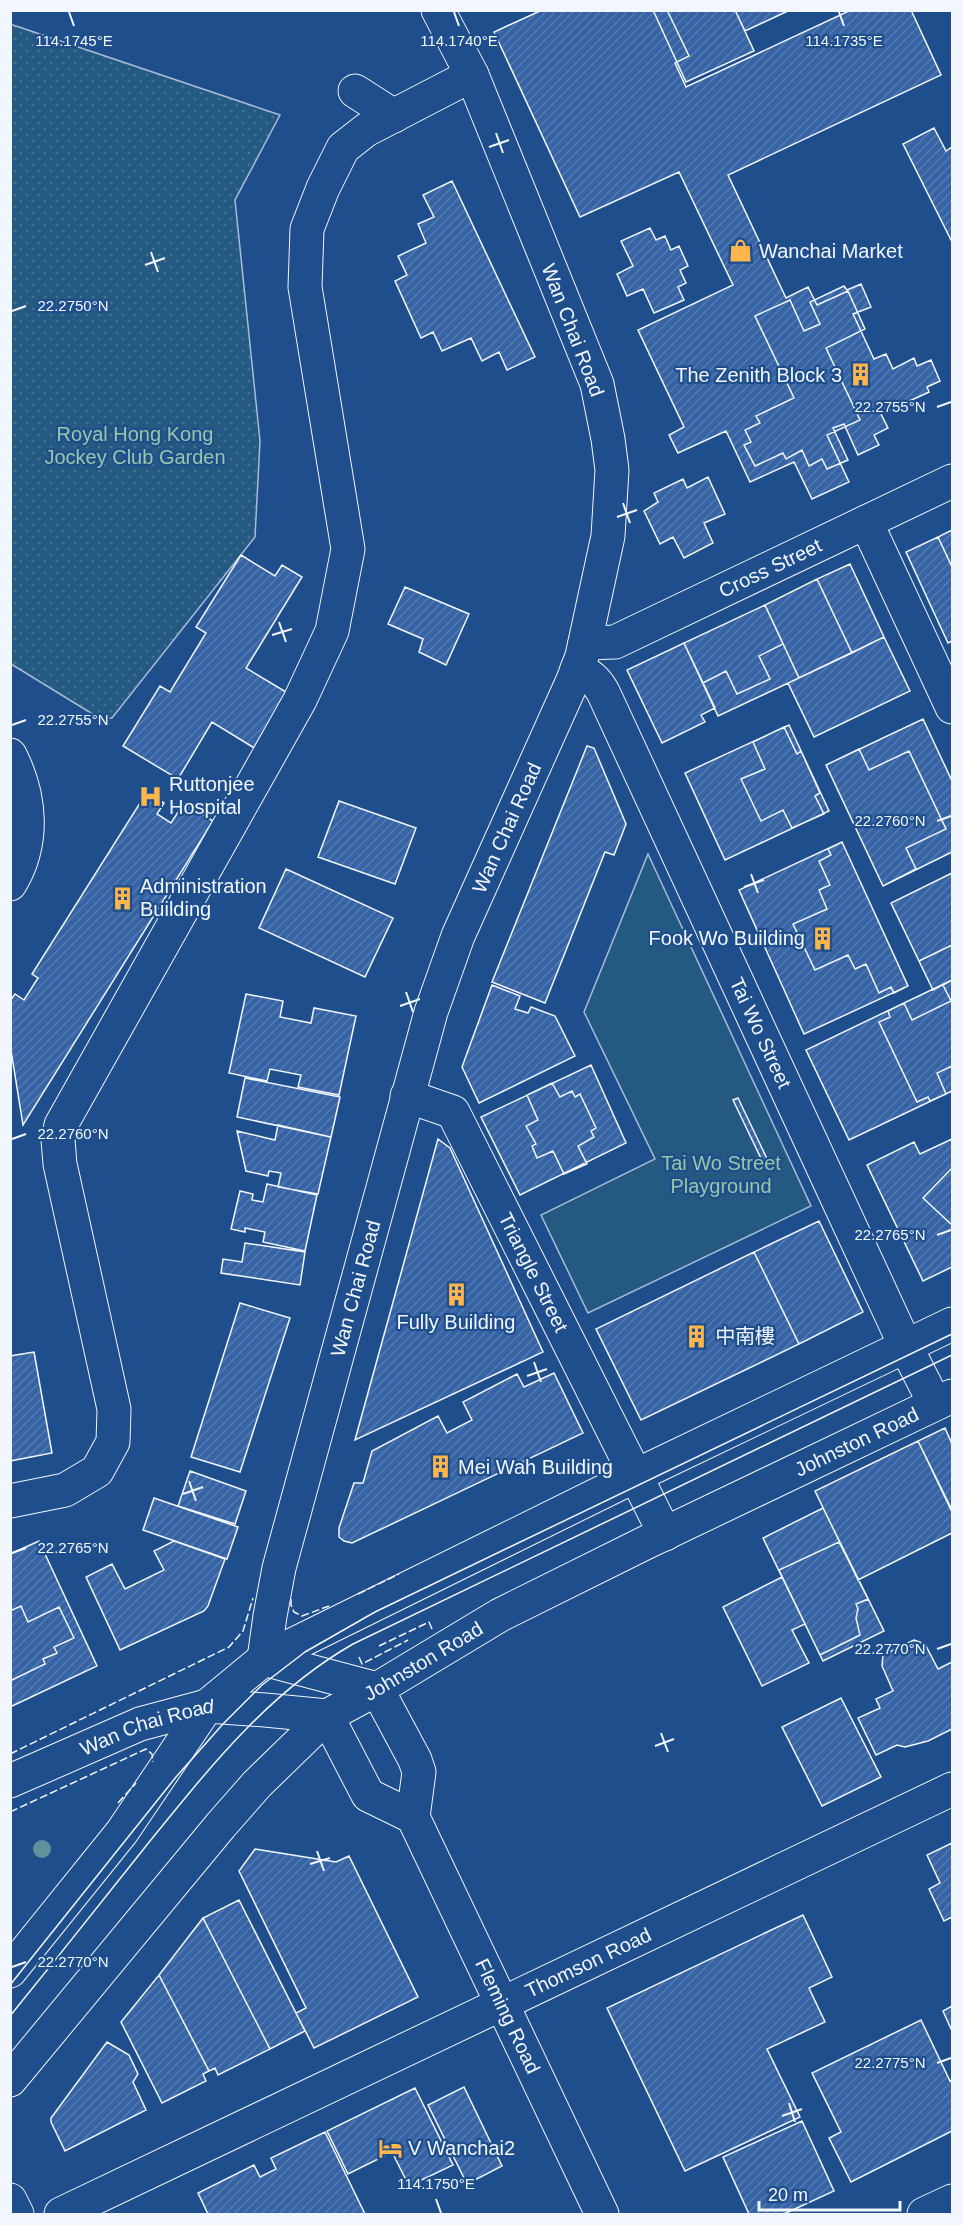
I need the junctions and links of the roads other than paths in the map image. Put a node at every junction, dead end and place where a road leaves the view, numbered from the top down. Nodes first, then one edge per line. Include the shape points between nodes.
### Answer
1 (438, 10) edge
2 (472, 75) junction
3 (355, 91) dead end
4 (393, 116) junction
5 (952, 481) edge
6 (866, 522) junction
7 (581, 656) junction
8 (952, 707) edge
9 (10, 755) edge
10 (10, 884) edge
11 (407, 1096) junction
12 (952, 1324) edge
13 (906, 1347) junction
14 (944, 1400) edge
15 (635, 1476) junction
16 (10, 1501) edge
17 (665, 1534) junction
18 (264, 1659) junction
19 (376, 1689) junction
20 (207, 1706) junction
21 (327, 1716) junction
22 (10, 1781) edge
23 (952, 1789) edge
24 (413, 1817) junction
25 (10, 1971) edge
26 (502, 2003) junction
27 (10, 2080) edge
28 (10, 2200) edge
29 (952, 2201) edge
30 (17, 2214) edge
31 (61, 2214) edge
32 (602, 2214) edge
33 (924, 2214) edge

1 - 2 street, Wan Chai Road
2 - 4 street
2 - 7 street, Wan Chai Road via 597,384 608,439 612,470 608,536
3 - 4 street
4 - 16 street via 343,148 307,229 304,287 348,549 332,631 300,700 61,1125 60,1164 114,1409 113,1442 97,1471 64,1490
5 - 6 street, Cross Street
6 - 7 street, Cross Street
6 - 8 street
7 - 11 street, Wan Chai Road via 458,936
7 - 13 street, Tai Wo Street via 603,692
9 - 10 street via 20,774 28,811 26,843
11 - 15 street, Triangle Street via 453,1112
11 - 18 street, Wan Chai Road via 279,1568
12 - 13 street
13 - 14 street, Tai Wo Street
13 - 15 street
14 - 17 street, Johnston Road
15 - 17 street, Triangle Street
15 - 18 street
17 - 19 street, Johnston Road via 500,1615
18 - 19 street
18 - 20 street
19 - 21 street, Johnston Road
19 - 24 street via 419,1772
20 - 21 street, Wan Chai Road
20 - 22 street, Wan Chai Road via 140,1724
20 - 25 street via 122,1832
21 - 24 street via 368,1795
21 - 27 street, Johnston Road via 221,1825
23 - 26 street, Thomson Road
24 - 26 street, Fleming Road
26 - 31 street, Thomson Road
26 - 32 street, Fleming Road
28 - 30 street
29 - 33 street

